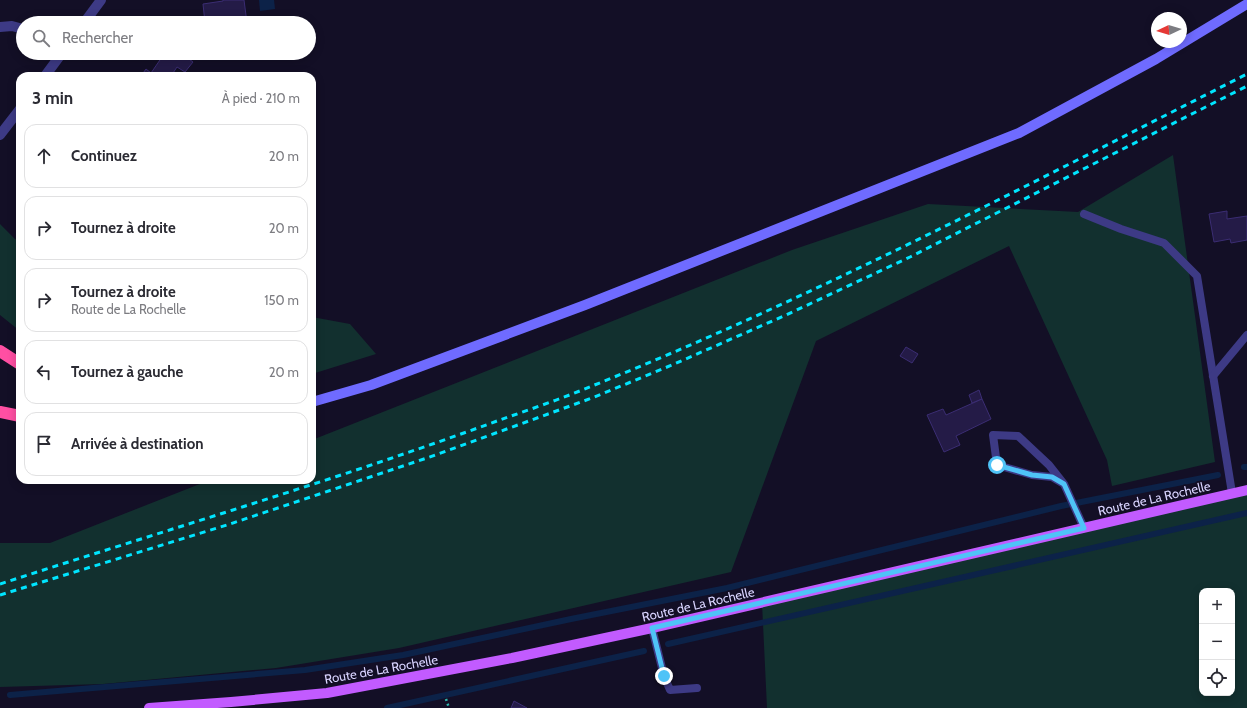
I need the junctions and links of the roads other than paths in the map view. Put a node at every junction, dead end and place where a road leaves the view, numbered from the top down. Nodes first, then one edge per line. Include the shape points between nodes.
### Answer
1 (101, 0) edge
2 (1247, 4) edge
3 (89, 16) edge
4 (0, 27) edge
5 (16, 27) edge
6 (57, 60) edge
7 (47, 72) edge
8 (16, 114) edge
9 (0, 136) edge
10 (1084, 214) dead end
11 (1247, 335) edge
12 (0, 351) edge
13 (16, 361) edge
14 (1213, 376) junction
15 (316, 401) edge
16 (0, 412) edge
17 (16, 415) edge
18 (1064, 484) junction
19 (1247, 490) edge
20 (1232, 493) junction
21 (1084, 528) junction
22 (652, 628) junction
23 (697, 688) dead end
24 (149, 708) edge

1 - 3 street
2 - 15 main road via 1156,59 1019,134 585,305 371,385
4 - 5 street
6 - 7 street
8 - 9 street
10 - 14 lane via 1164,243 1197,276
11 - 14 lane
12 - 13 highway
14 - 20 lane
16 - 17 highway
18 - 18 lane via 1049,465 1018,436 993,435 997,465 1032,475 1052,477
18 - 21 lane
19 - 20 main road, Route de La Rochelle
20 - 21 main road, Route de La Rochelle
21 - 22 main road, Route de La Rochelle
22 - 23 lane via 670,690
22 - 24 main road, Route de La Rochelle via 327,693

